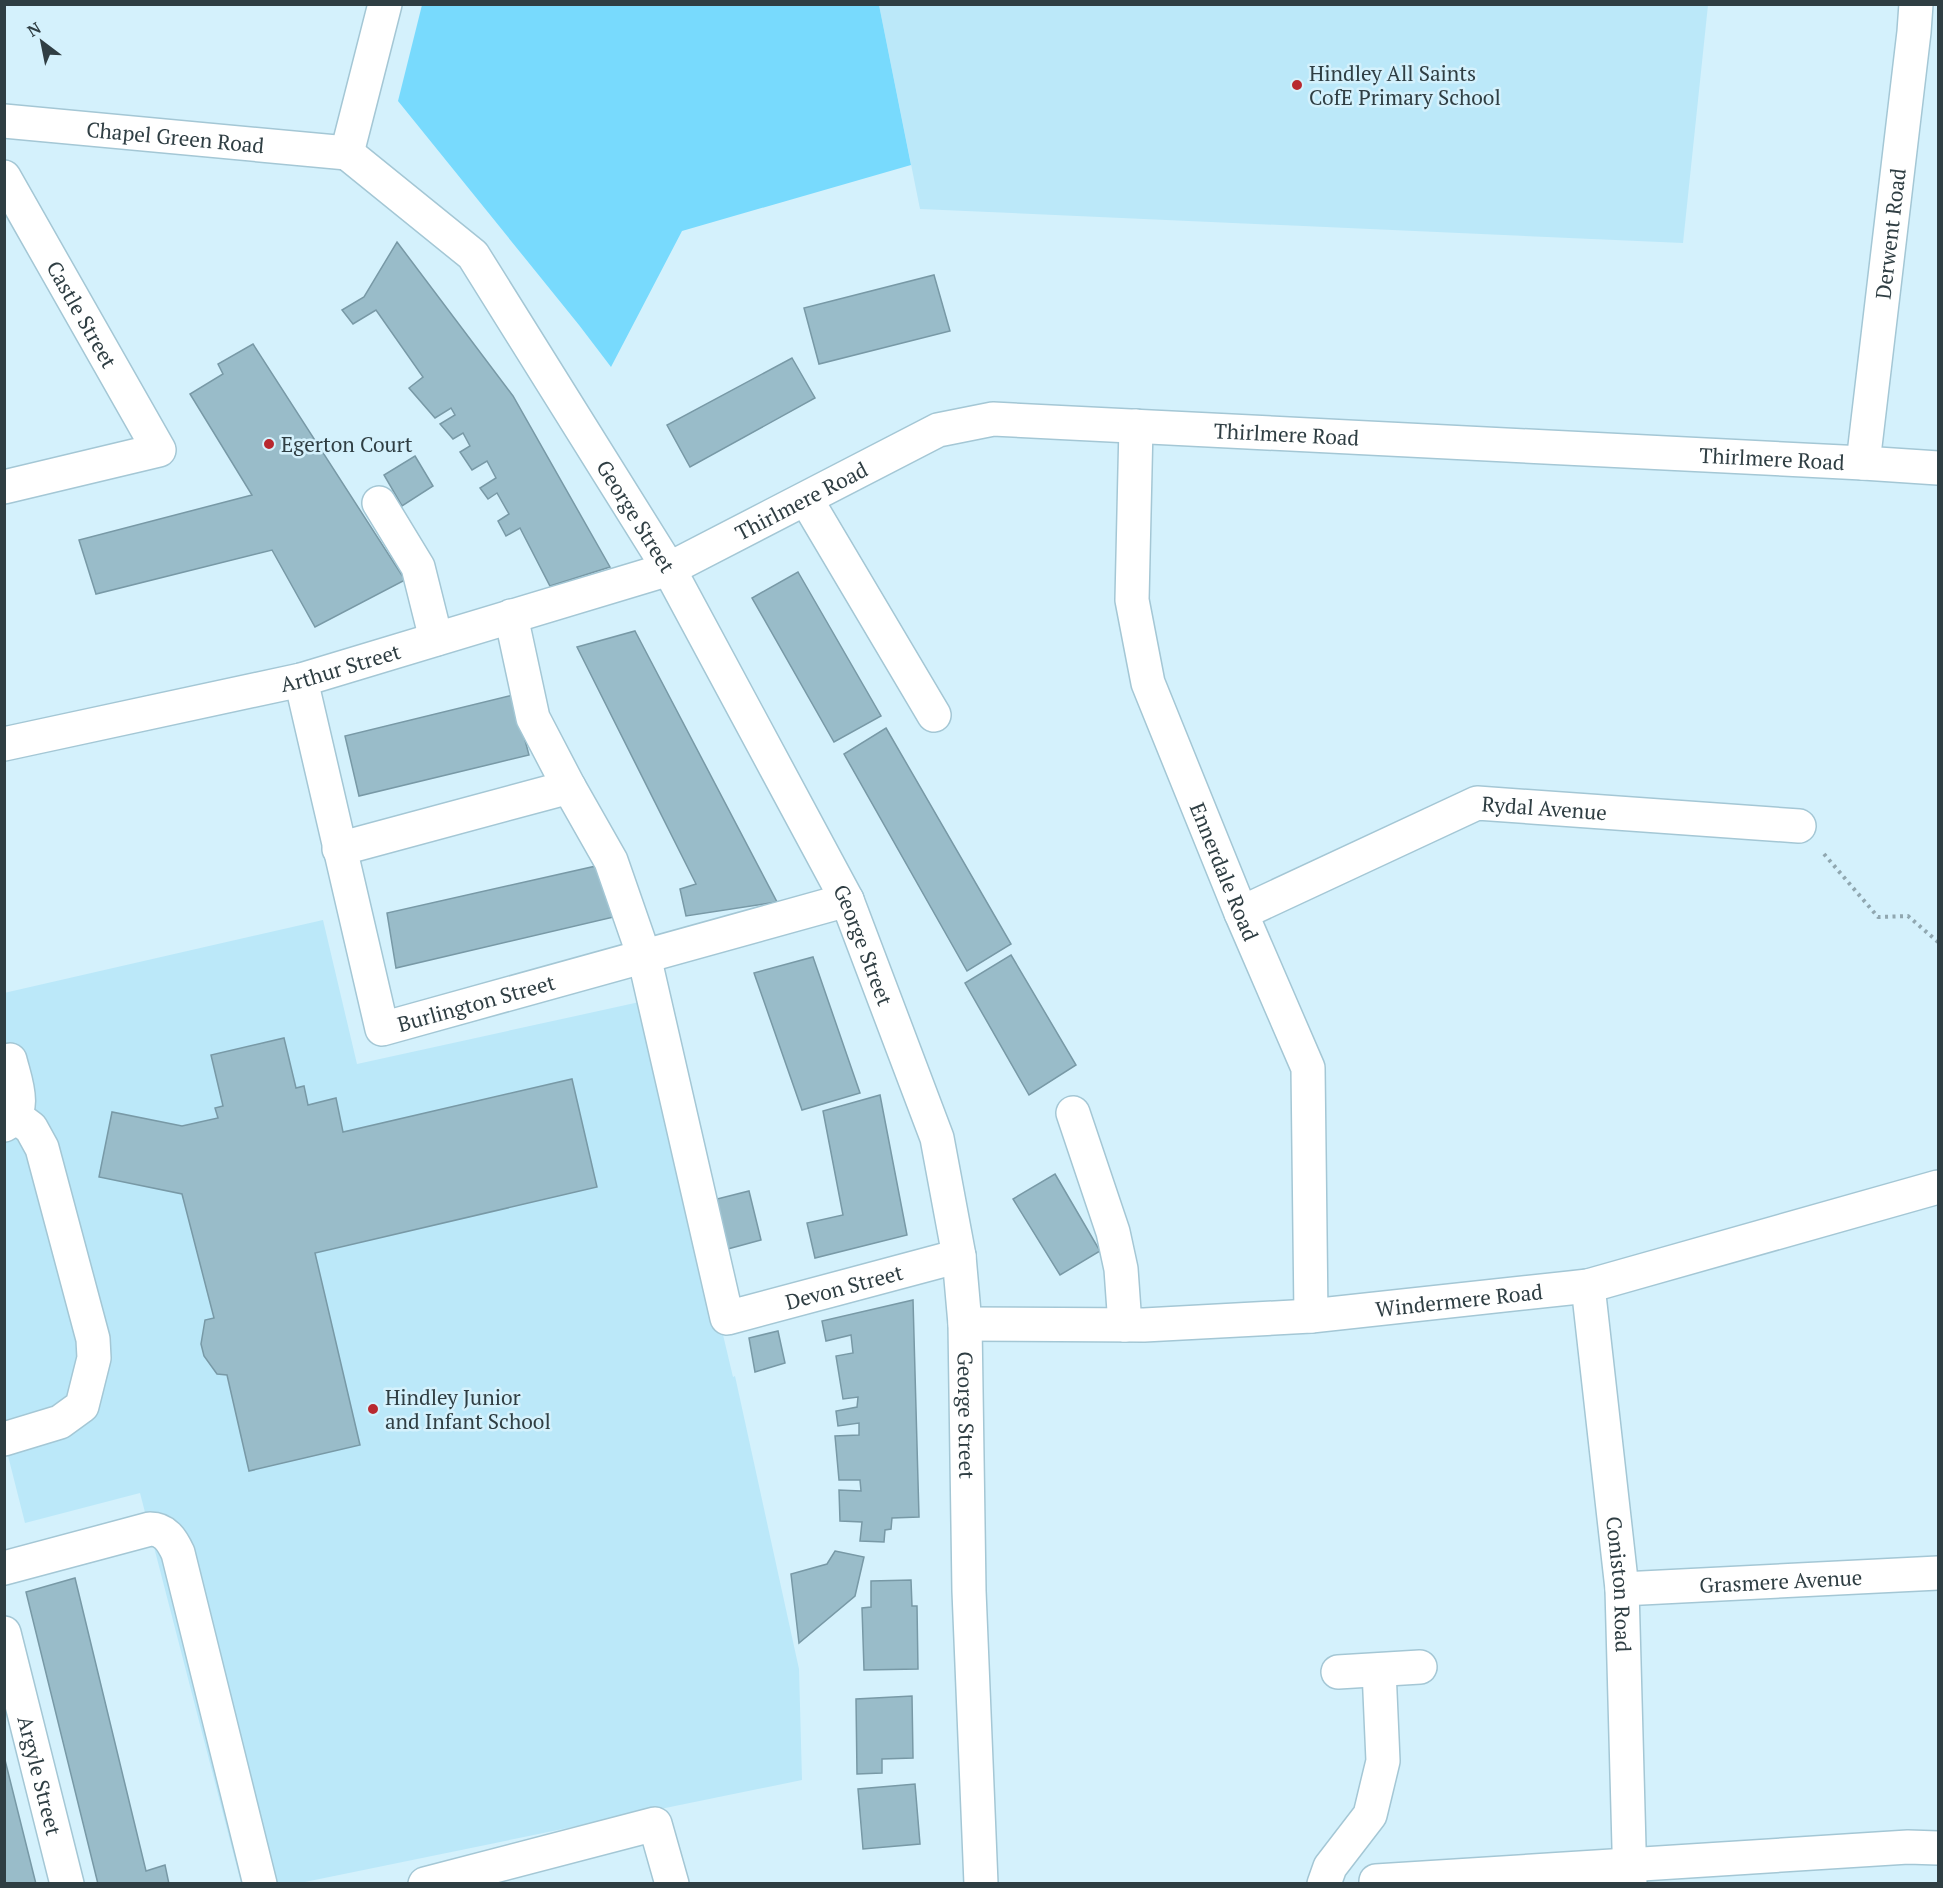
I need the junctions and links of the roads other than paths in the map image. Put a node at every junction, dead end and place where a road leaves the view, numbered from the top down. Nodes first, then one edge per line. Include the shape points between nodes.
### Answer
1 (385, 4) edge
2 (1923, 24) edge
3 (4, 121) edge
4 (347, 153) junction
5 (4, 177) edge
6 (1136, 426) junction
7 (1863, 463) junction
8 (1938, 468) edge
9 (4, 487) edge
10 (806, 499) junction
11 (379, 503) dead end
12 (669, 570) junction
13 (511, 616) junction
14 (436, 639) junction
15 (301, 680) junction
16 (934, 715) dead end
17 (4, 744) edge
18 (569, 787) junction
19 (1799, 826) road end
20 (339, 849) junction
21 (848, 900) junction
22 (1241, 913) junction
23 (644, 956) junction
24 (10, 1060) dead end
25 (1073, 1113) dead end
26 (10, 1121) edge
27 (1938, 1187) edge
28 (959, 1256) junction
29 (1588, 1286) junction
30 (1311, 1316) junction
31 (965, 1324) junction
32 (1125, 1325) junction
33 (4, 1439) edge
34 (4, 1569) edge
35 (1938, 1573) edge
36 (1622, 1589) junction
37 (4, 1633) edge
38 (1420, 1667) dead end
39 (1378, 1670) junction
40 (1338, 1672) dead end
41 (1938, 1848) edge
42 (1629, 1874) edge
43 (1376, 1881) dead end
44 (67, 1884) edge
45 (260, 1884) edge
46 (425, 1884) edge
47 (672, 1884) edge
48 (981, 1884) edge
49 (1324, 1884) edge

1 - 4 street
2 - 7 street, Derwent Road
3 - 4 street, Chapel Green Road
4 - 12 street, George Street via 473,255
5 - 9 street, Castle Street via 159,450
6 - 7 street, Thirlmere Road
6 - 10 street, Thirlmere Road via 993,419 938,430
6 - 22 street, Ennerdale Road via 1132,600 1148,683
7 - 8 street, Thirlmere Road
10 - 12 street, Thirlmere Road
10 - 16 street
11 - 14 street via 418,567
12 - 13 street, Arthur Street
12 - 21 street, George Street
13 - 14 street, Arthur Street
13 - 18 street via 533,718
14 - 15 street, Arthur Street
15 - 17 street, Arthur Street
15 - 20 street, Burlington Street
18 - 20 street
18 - 23 street via 611,861
19 - 22 street, Rydal Avenue via 1477,802
20 - 23 street, Burlington Street via 382,1029
21 - 23 street, Burlington Street
21 - 28 street, George Street via 937,1137
22 - 30 street, Ennerdale Road via 1308,1068
23 - 28 street, Devon Street via 727,1318
24 - 26 street via 20,1102
25 - 32 street via 1113,1232 1121,1269
26 - 33 street via 31,1128 42,1148 93,1340 94,1358 82,1406 60,1422
27 - 29 street, Windermere Road
28 - 31 street, George Street
29 - 30 street, Windermere Road
29 - 36 street, Coniston Road
30 - 32 street, Windermere Road
31 - 32 street, Windermere Road
31 - 48 street, George Street via 969,1592
34 - 45 street via 150,1529 162,1532 171,1541 178,1553
35 - 36 street, Grasmere Avenue
36 - 42 street, Coniston Road
37 - 44 street, Argyle Street
38 - 39 street
39 - 40 street
39 - 49 street via 1381,1772 1370,1815 1330,1867
41 - 42 street via 1908,1847
42 - 43 street
46 - 47 street via 655,1824

